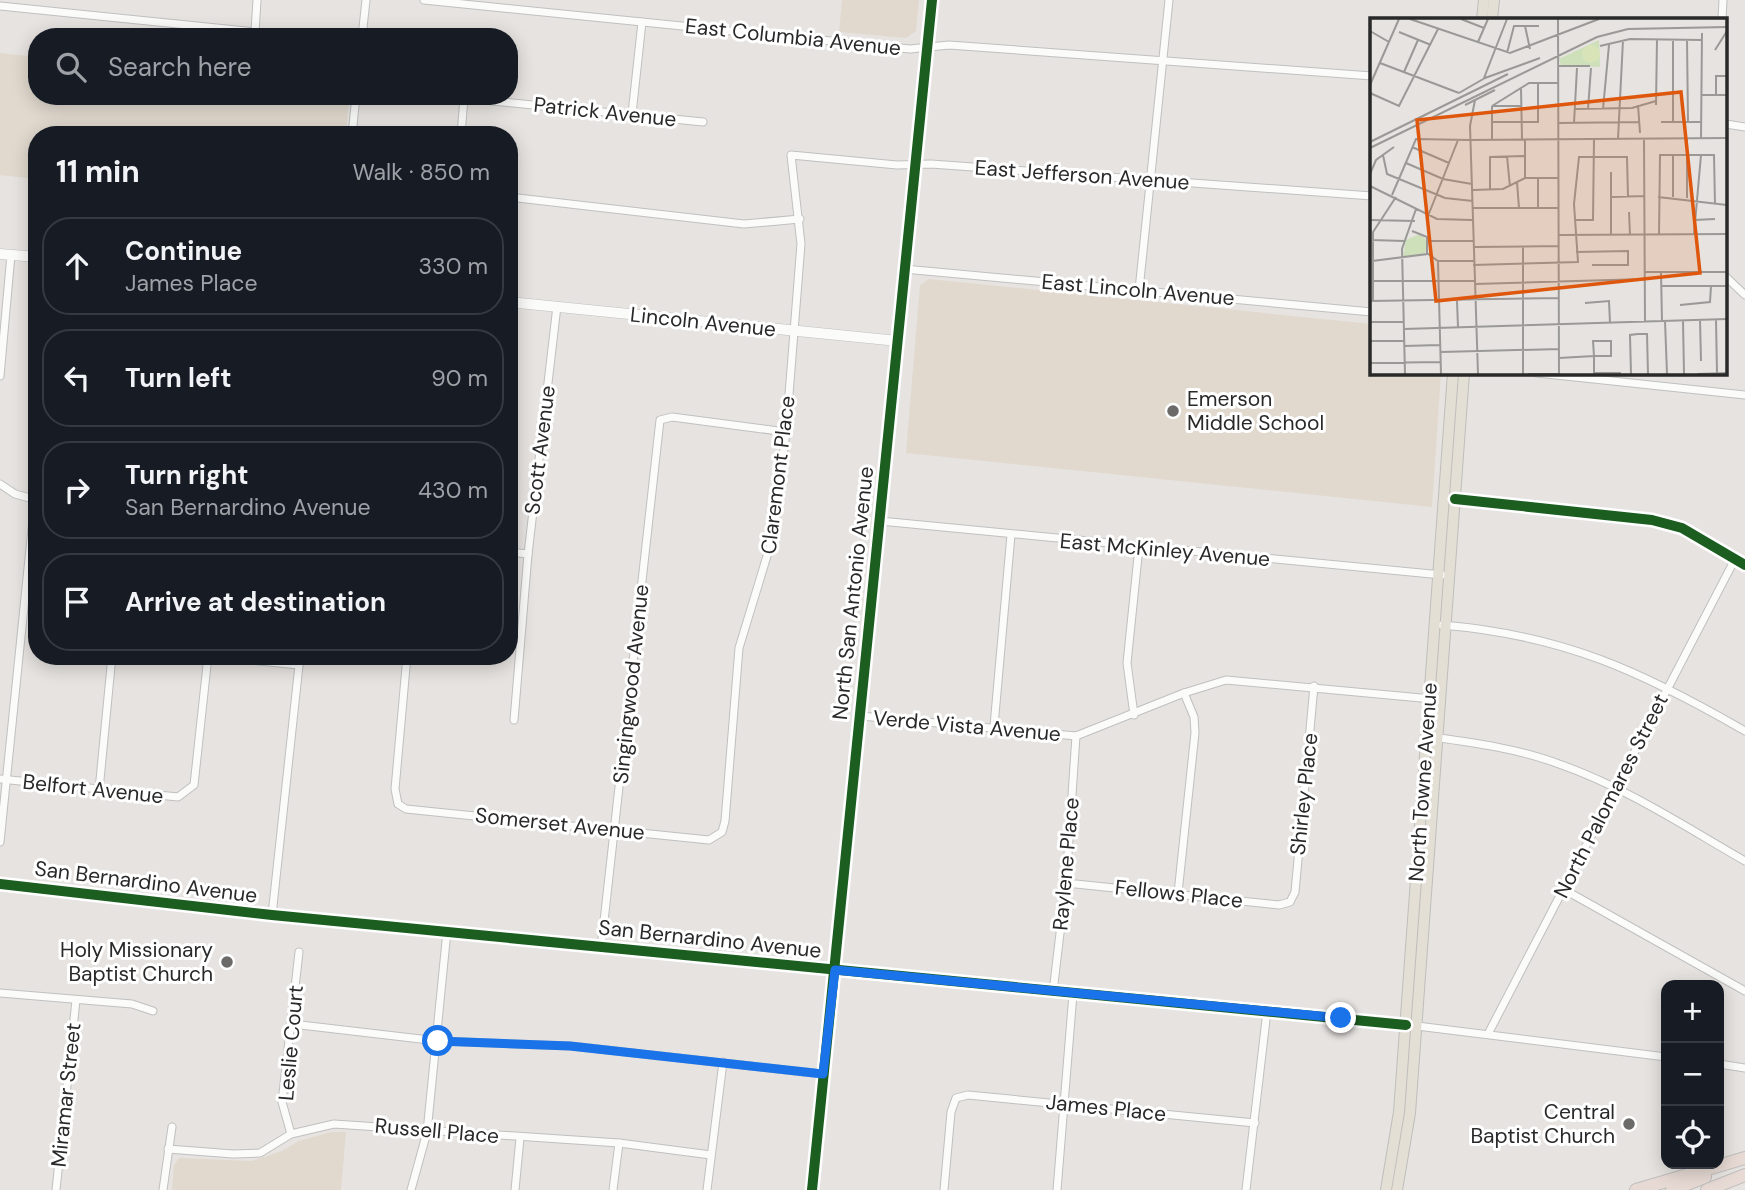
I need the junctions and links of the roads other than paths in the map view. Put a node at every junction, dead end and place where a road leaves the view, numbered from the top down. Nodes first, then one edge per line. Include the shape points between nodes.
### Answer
1 (257, 0) edge
2 (366, 0) edge
3 (424, 0) edge
4 (932, 0) edge
5 (1169, 0) edge
6 (1484, 0) edge
7 (1494, 0) edge
8 (1723, 0) edge
9 (0, 6) edge
10 (1482, 18) edge
11 (1492, 18) edge
12 (1722, 18) edge
13 (642, 22) junction
14 (216, 28) edge
15 (255, 28) edge
16 (363, 28) edge
17 (927, 45) junction
18 (1164, 62) junction
19 (1370, 76) edge
20 (518, 103) edge
21 (355, 105) edge
22 (463, 105) edge
23 (632, 114) junction
24 (703, 122) dead end
25 (353, 126) edge
26 (462, 126) edge
27 (791, 155) joint
28 (915, 165) junction
29 (1152, 180) junction
30 (1370, 196) edge
31 (518, 198) edge
32 (800, 219) junction
33 (0, 254) edge
34 (11, 255) junction
35 (28, 256) edge
36 (904, 269) junction
37 (1728, 279) edge
38 (1139, 290) junction
39 (1745, 295) edge
40 (518, 303) edge
41 (556, 306) junction
42 (1370, 312) edge
43 (793, 332) junction
44 (898, 341) junction
45 (2, 350) edge
46 (1453, 374) edge
47 (1464, 374) edge
48 (1546, 374) edge
49 (0, 376) edge
50 (1745, 395) edge
51 (786, 432) junction
52 (0, 484) edge
53 (28, 498) edge
54 (1455, 499) junction
55 (880, 521) junction
56 (1011, 535) junction
57 (1139, 547) junction
58 (518, 553) edge
59 (528, 554) junction
60 (1735, 559) junction
61 (1745, 565) edge
62 (28, 568) edge
63 (1444, 576) junction
64 (1439, 625) junction
65 (111, 665) edge
66 (207, 665) edge
67 (300, 665) edge
68 (406, 665) edge
69 (1314, 687) junction
70 (1667, 687) junction
71 (1184, 693) junction
72 (1434, 699) junction
73 (1134, 715) junction
74 (861, 716) junction
75 (514, 720) dead end
76 (994, 726) junction
77 (1745, 731) edge
78 (1076, 736) junction
79 (1431, 736) junction
80 (3, 780) edge
81 (1616, 787) junction
82 (99, 790) junction
83 (616, 828) junction
84 (722, 832) joint
85 (0, 842) edge
86 (1745, 861) edge
87 (1066, 883) junction
88 (0, 884) edge
89 (1563, 889) junction
90 (1178, 893) junction
91 (1290, 902) joint
92 (272, 915) junction
93 (447, 931) junction
94 (601, 948) junction
95 (299, 952) dead end
96 (835, 970) junction
97 (1745, 991) edge
98 (1053, 992) junction
99 (0, 993) edge
100 (1073, 994) junction
101 (76, 1000) junction
102 (153, 1011) dead end
103 (1267, 1011) junction
104 (292, 1024) junction
105 (1412, 1026) junction
106 (1488, 1034) junction
107 (438, 1041) junction
108 (1661, 1056) edge
109 (723, 1062) junction
110 (1724, 1065) edge
111 (1745, 1068) edge
112 (823, 1074) junction
113 (1065, 1104) junction
114 (1255, 1123) junction
115 (172, 1127) dead end
116 (427, 1132) junction
117 (291, 1134) junction
118 (520, 1138) junction
119 (619, 1143) junction
120 (168, 1149) junction
121 (711, 1155) junction
122 (1745, 1160) edge
123 (1745, 1175) edge
124 (55, 1190) edge
125 (163, 1190) edge
126 (411, 1190) edge
127 (515, 1190) edge
128 (613, 1190) edge
129 (707, 1190) edge
130 (812, 1190) edge
131 (944, 1190) edge
132 (1057, 1190) edge
133 (1246, 1190) edge
134 (1386, 1190) edge
135 (1397, 1190) edge
136 (1636, 1190) edge
137 (1672, 1190) edge
138 (1707, 1190) edge

1 - 15 street
2 - 16 street
3 - 13 street, East Columbia Avenue
4 - 17 main road, North San Antonio Avenue
5 - 18 street
6 - 10 main road
7 - 11 main road
8 - 12 street
9 - 14 street
13 - 17 street, East Columbia Avenue via 910,49
13 - 23 street
17 - 18 street, East Columbia Avenue
17 - 28 main road, North San Antonio Avenue
18 - 19 street, East Columbia Avenue
18 - 29 street
20 - 23 street, Patrick Avenue
21 - 25 street
22 - 26 street
23 - 24 street, Patrick Avenue
27 - 28 street, East Jefferson Avenue
27 - 32 street, Claremont Place
28 - 29 street, East Jefferson Avenue
28 - 36 main road, North San Antonio Avenue
29 - 30 street, East Jefferson Avenue
29 - 38 street
31 - 32 street via 744,224
32 - 43 street, Claremont Place via 802,244
33 - 34 main road
34 - 35 main road
34 - 45 street
36 - 38 street, East Lincoln Avenue
36 - 44 main road, North San Antonio Avenue
37 - 39 street
38 - 42 street, East Lincoln Avenue
40 - 41 main road, Lincoln Avenue
41 - 43 main road, Lincoln Avenue
41 - 59 street, Scott Avenue
43 - 44 main road, Lincoln Avenue
43 - 51 street, Claremont Place
44 - 55 main road, North San Antonio Avenue
45 - 49 street
46 - 63 main road, North Towne Avenue
47 - 54 main road, North Towne Avenue
48 - 50 street
51 - 83 street, Singingwood Avenue via 672,417 660,420
51 - 84 street, Claremont Place via 774,533 740,648
52 - 53 street
54 - 60 street via 1652,520 1682,528
54 - 63 main road, North Towne Avenue
55 - 56 street, East McKinley Avenue
55 - 74 main road, North San Antonio Avenue
56 - 57 street, East McKinley Avenue
56 - 76 street
57 - 63 street, East McKinley Avenue
57 - 73 street via 1127,663
58 - 59 street
59 - 75 street, Scott Avenue
60 - 61 street
60 - 70 street, North Palomares Street
62 - 80 street
63 - 64 main road, North Towne Avenue
64 - 70 street via 1549,641
64 - 72 main road, North Towne Avenue
65 - 82 street
66 - 82 street, Belfort Avenue via 194,785 178,797
67 - 92 street
68 - 83 street, Somerset Avenue via 395,789 398,804 407,809
69 - 71 street, Verde Vista Avenue via 1227,680
69 - 72 street, Verde Vista Avenue
69 - 91 street, Shirley Place via 1295,892
70 - 77 street
70 - 81 street, North Palomares Street
71 - 73 street, Verde Vista Avenue
71 - 90 street via 1195,733
72 - 79 main road, North Towne Avenue
73 - 78 street, Verde Vista Avenue
74 - 76 street, Verde Vista Avenue
74 - 96 main road, North San Antonio Avenue
76 - 78 street, Verde Vista Avenue
78 - 87 street, Raylene Place
79 - 81 street via 1534,756
79 - 105 main road, North Towne Avenue
80 - 82 street, Belfort Avenue
80 - 85 street
81 - 86 street
81 - 89 street, North Palomares Street
83 - 84 street, Somerset Avenue via 709,840
83 - 94 street, Singingwood Avenue
87 - 90 street, Fellows Place
87 - 98 street, Raylene Place
88 - 92 main road, San Bernardino Avenue
89 - 97 street
89 - 106 street, North Palomares Street
90 - 91 street, Fellows Place via 1279,905
92 - 93 main road, San Bernardino Avenue
93 - 94 main road, San Bernardino Avenue
93 - 107 street
94 - 96 main road, San Bernardino Avenue
95 - 104 street, Leslie Court
96 - 98 main road, San Bernardino Avenue
96 - 112 main road, North San Antonio Avenue
98 - 100 main road, San Bernardino Avenue
99 - 101 street
100 - 103 main road, San Bernardino Avenue
100 - 113 street
101 - 102 street via 132,1004
101 - 124 street, Miramar Street
103 - 105 main road, San Bernardino Avenue
103 - 114 street
104 - 107 street
104 - 117 street, Leslie Court via 282,1102
105 - 106 street, San Bernardino Avenue
105 - 134 main road, North Towne Avenue
105 - 135 main road, North Towne Avenue via 1406,1151
106 - 108 street, San Bernardino Avenue
107 - 109 street via 570,1046
107 - 116 street
109 - 112 street
109 - 121 street
110 - 111 street
112 - 130 main road, North San Antonio Avenue
113 - 114 street, James Place
113 - 131 street, James Place via 968,1095 956,1098
113 - 132 street
114 - 133 street
115 - 120 street
116 - 117 street, Russell Place via 334,1124
116 - 118 street, Russell Place
116 - 126 street
117 - 120 street, Russell Place via 260,1153
118 - 119 street, Russell Place
118 - 127 street
119 - 121 street, Russell Place
119 - 128 street
120 - 125 street
121 - 129 street
122 - 136 highway
122 - 137 highway
123 - 138 highway

